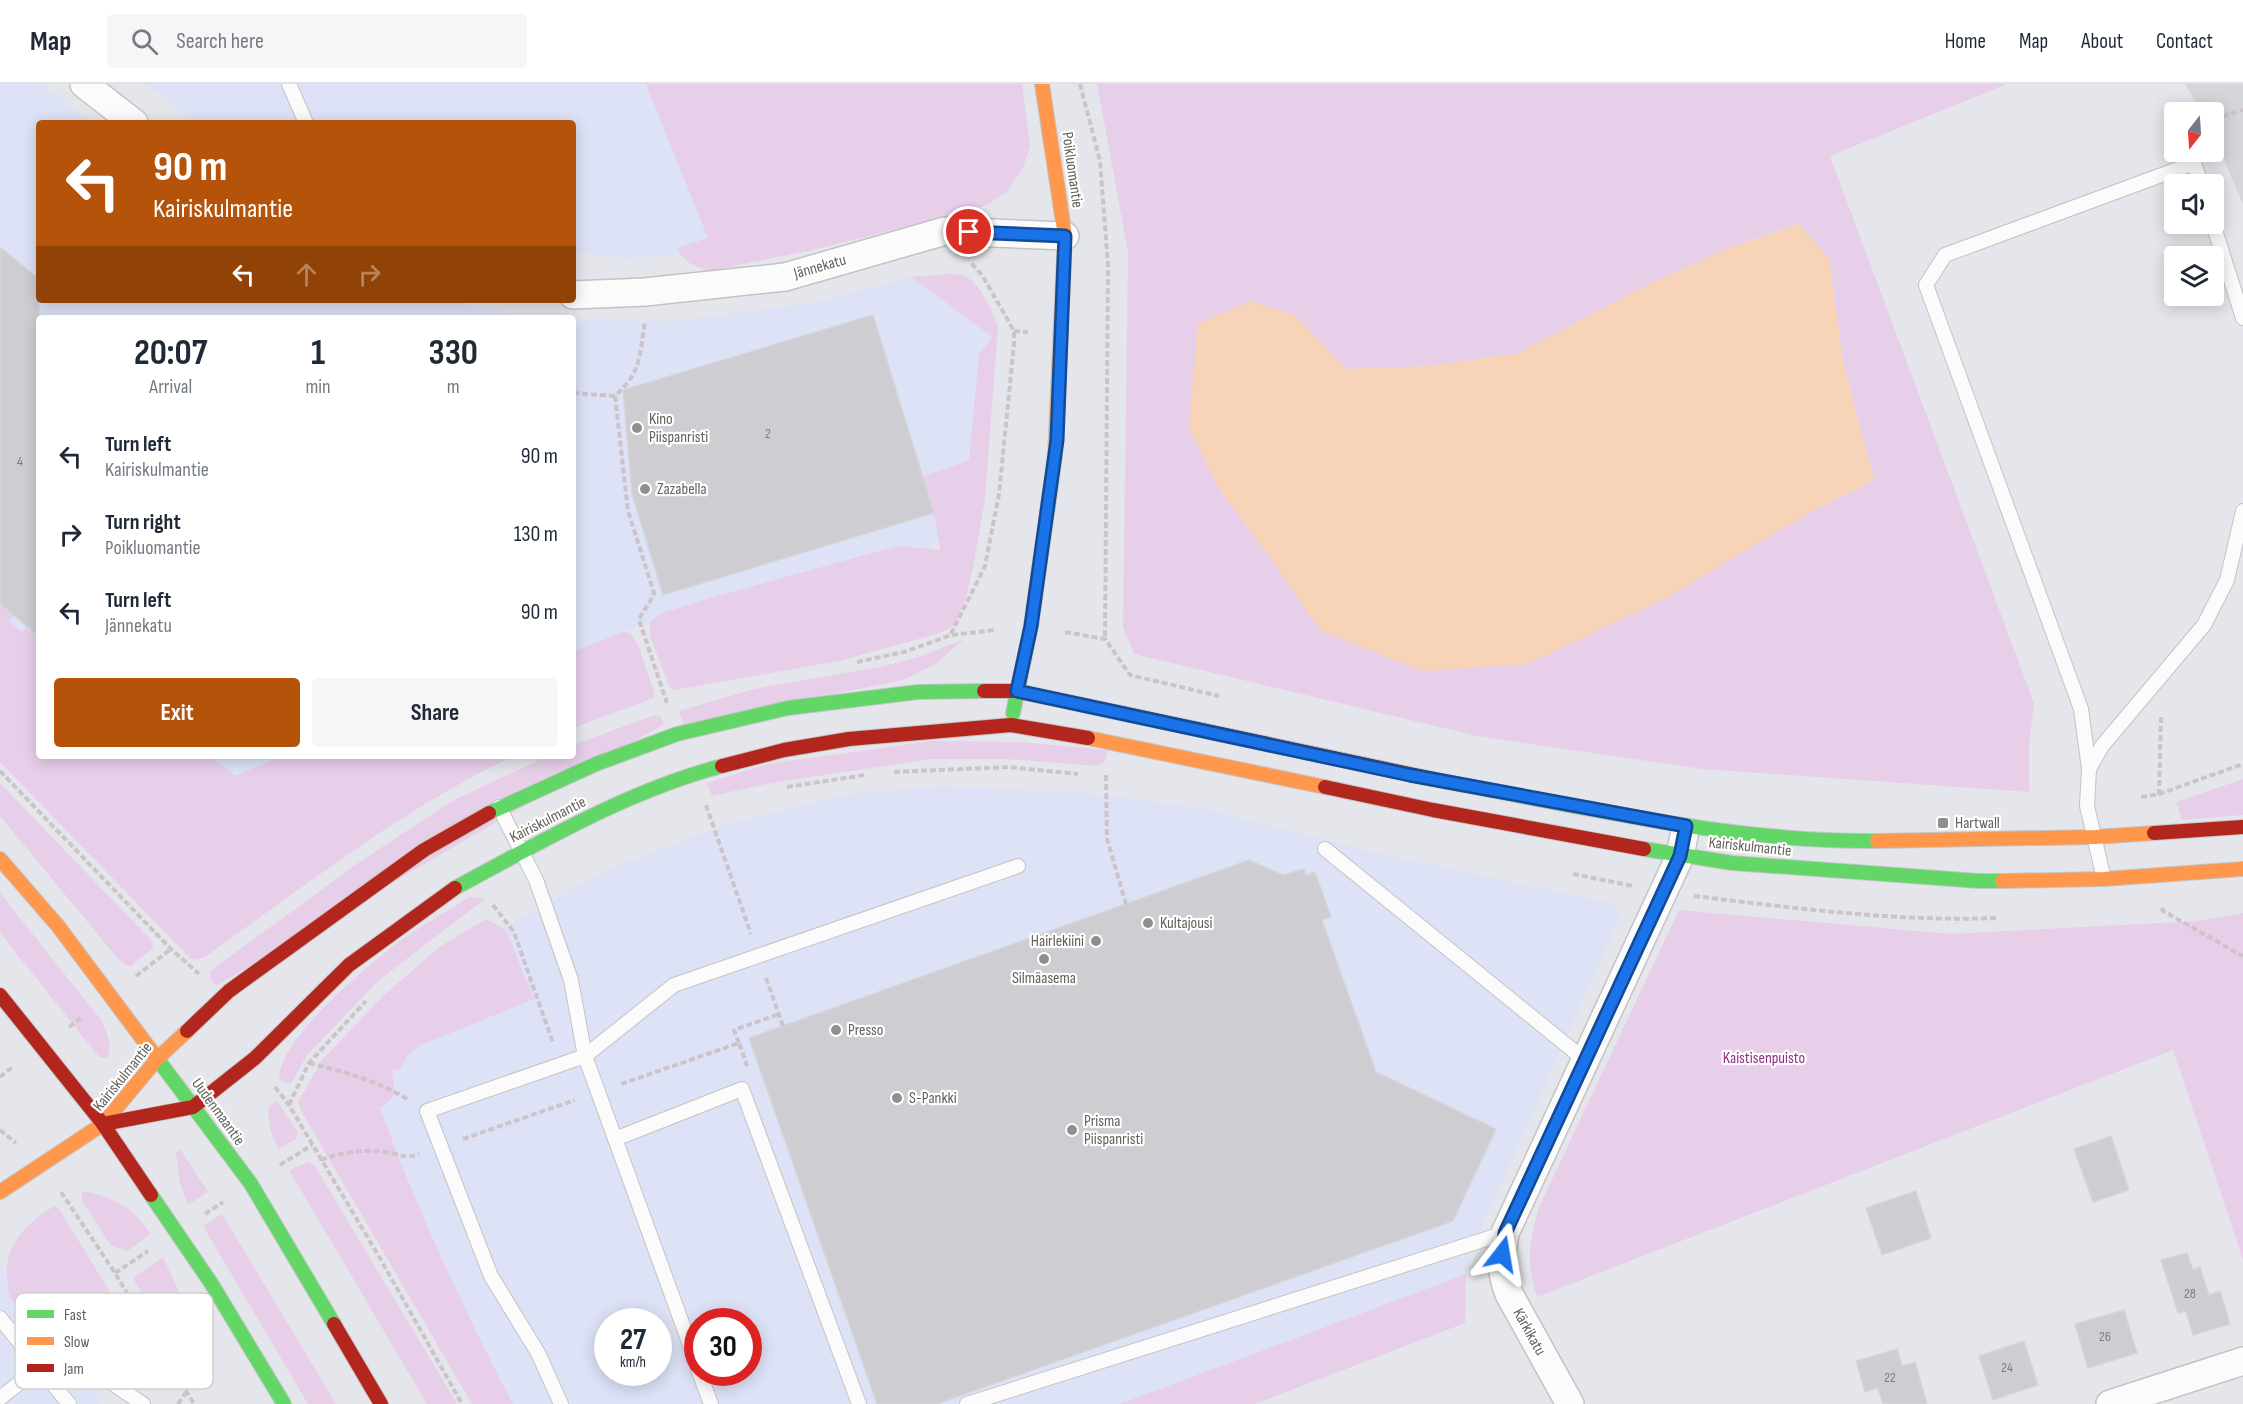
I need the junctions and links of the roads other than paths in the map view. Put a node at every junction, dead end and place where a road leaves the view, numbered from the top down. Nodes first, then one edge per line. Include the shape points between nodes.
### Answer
1 (84, 84) edge
2 (289, 84) edge
3 (1042, 84) edge
4 (130, 120) edge
5 (305, 120) edge
6 (2164, 174) edge
7 (2164, 174) edge
8 (2198, 174) edge
9 (2216, 234) edge
10 (1065, 236) junction
11 (576, 295) edge
12 (2243, 318) edge
13 (2243, 512) edge
14 (1017, 691) junction
15 (1011, 725) junction
16 (2089, 770) junction
17 (499, 807) junction
18 (1686, 826) junction
19 (2243, 827) edge
20 (2095, 837) junction
21 (1325, 849) dead end
22 (522, 852) junction
23 (1680, 856) junction
24 (0, 859) edge
25 (1018, 866) dead end
26 (2243, 869) edge
27 (2104, 879) junction
28 (0, 995) edge
29 (585, 1056) junction
30 (158, 1058) junction
31 (1585, 1060) junction
32 (193, 1107) junction
33 (103, 1124) junction
34 (615, 1139) junction
35 (0, 1192) edge
36 (1505, 1233) junction
37 (0, 1318) edge
38 (684, 1329) edge
39 (15, 1336) edge
40 (2243, 1361) edge
41 (15, 1383) edge
42 (704, 1386) edge
43 (57, 1389) edge
44 (121, 1389) edge
45 (0, 1398) edge
46 (69, 1404) edge
47 (144, 1404) edge
48 (284, 1404) edge
49 (381, 1404) edge
50 (561, 1404) edge
51 (711, 1404) edge
52 (859, 1404) edge
53 (967, 1404) edge
54 (1570, 1404) edge
55 (2110, 1404) edge

1 - 4 street
2 - 5 lane
3 - 10 street, Poikluomantie
6 - 8 lane via 2194,163
7 - 16 lane via 1945,255 1926,285 2081,709
9 - 12 lane
10 - 11 street, Jännekatu via 945,231 785,277 645,292
10 - 14 street, Poikluomantie via 1057,440 1031,626
13 - 16 lane via 2227,580 2204,625 2102,746
14 - 15 street, Poikluomantie
14 - 17 street, Kairiskulmantie via 887,695 788,708 705,726 654,741
14 - 18 street, Kairiskulmantie via 1410,775
15 - 22 street, Kairiskulmantie via 849,739 739,761 693,774 613,806
15 - 23 street, Kairiskulmantie
16 - 20 lane via 2087,806
17 - 22 lane
17 - 30 street, Kairiskulmantie via 424,850 254,972
18 - 20 street, Kairiskulmantie via 1843,841
18 - 23 street, Kärkikatu
19 - 20 street, Kairiskulmantie
20 - 27 lane
21 - 31 lane
22 - 29 lane via 537,880 571,980
22 - 32 street, Kairiskulmantie via 450,891 349,965 255,1058
23 - 27 street, Kairiskulmantie via 1979,881
23 - 31 street, Kärkikatu
24 - 30 street, Uudenmaantie via 58,926
25 - 29 lane via 674,985
26 - 27 street, Kairiskulmantie
28 - 33 street
29 - 34 lane
29 - 50 lane via 427,1111 491,1276 538,1353
30 - 32 street, Uudenmaantie
30 - 33 street, Kairiskulmantie
31 - 36 street, Kärkikatu
32 - 33 street, Kairiskulmantie
32 - 49 street, Uudenmaantie via 251,1184
33 - 35 street
33 - 48 street via 211,1283
34 - 38 lane
34 - 52 lane via 742,1089
36 - 53 lane
36 - 54 street, Kärkikatu via 1502,1276
37 - 39 lane
40 - 55 street
41 - 45 lane
42 - 51 lane
43 - 46 lane
44 - 47 lane

